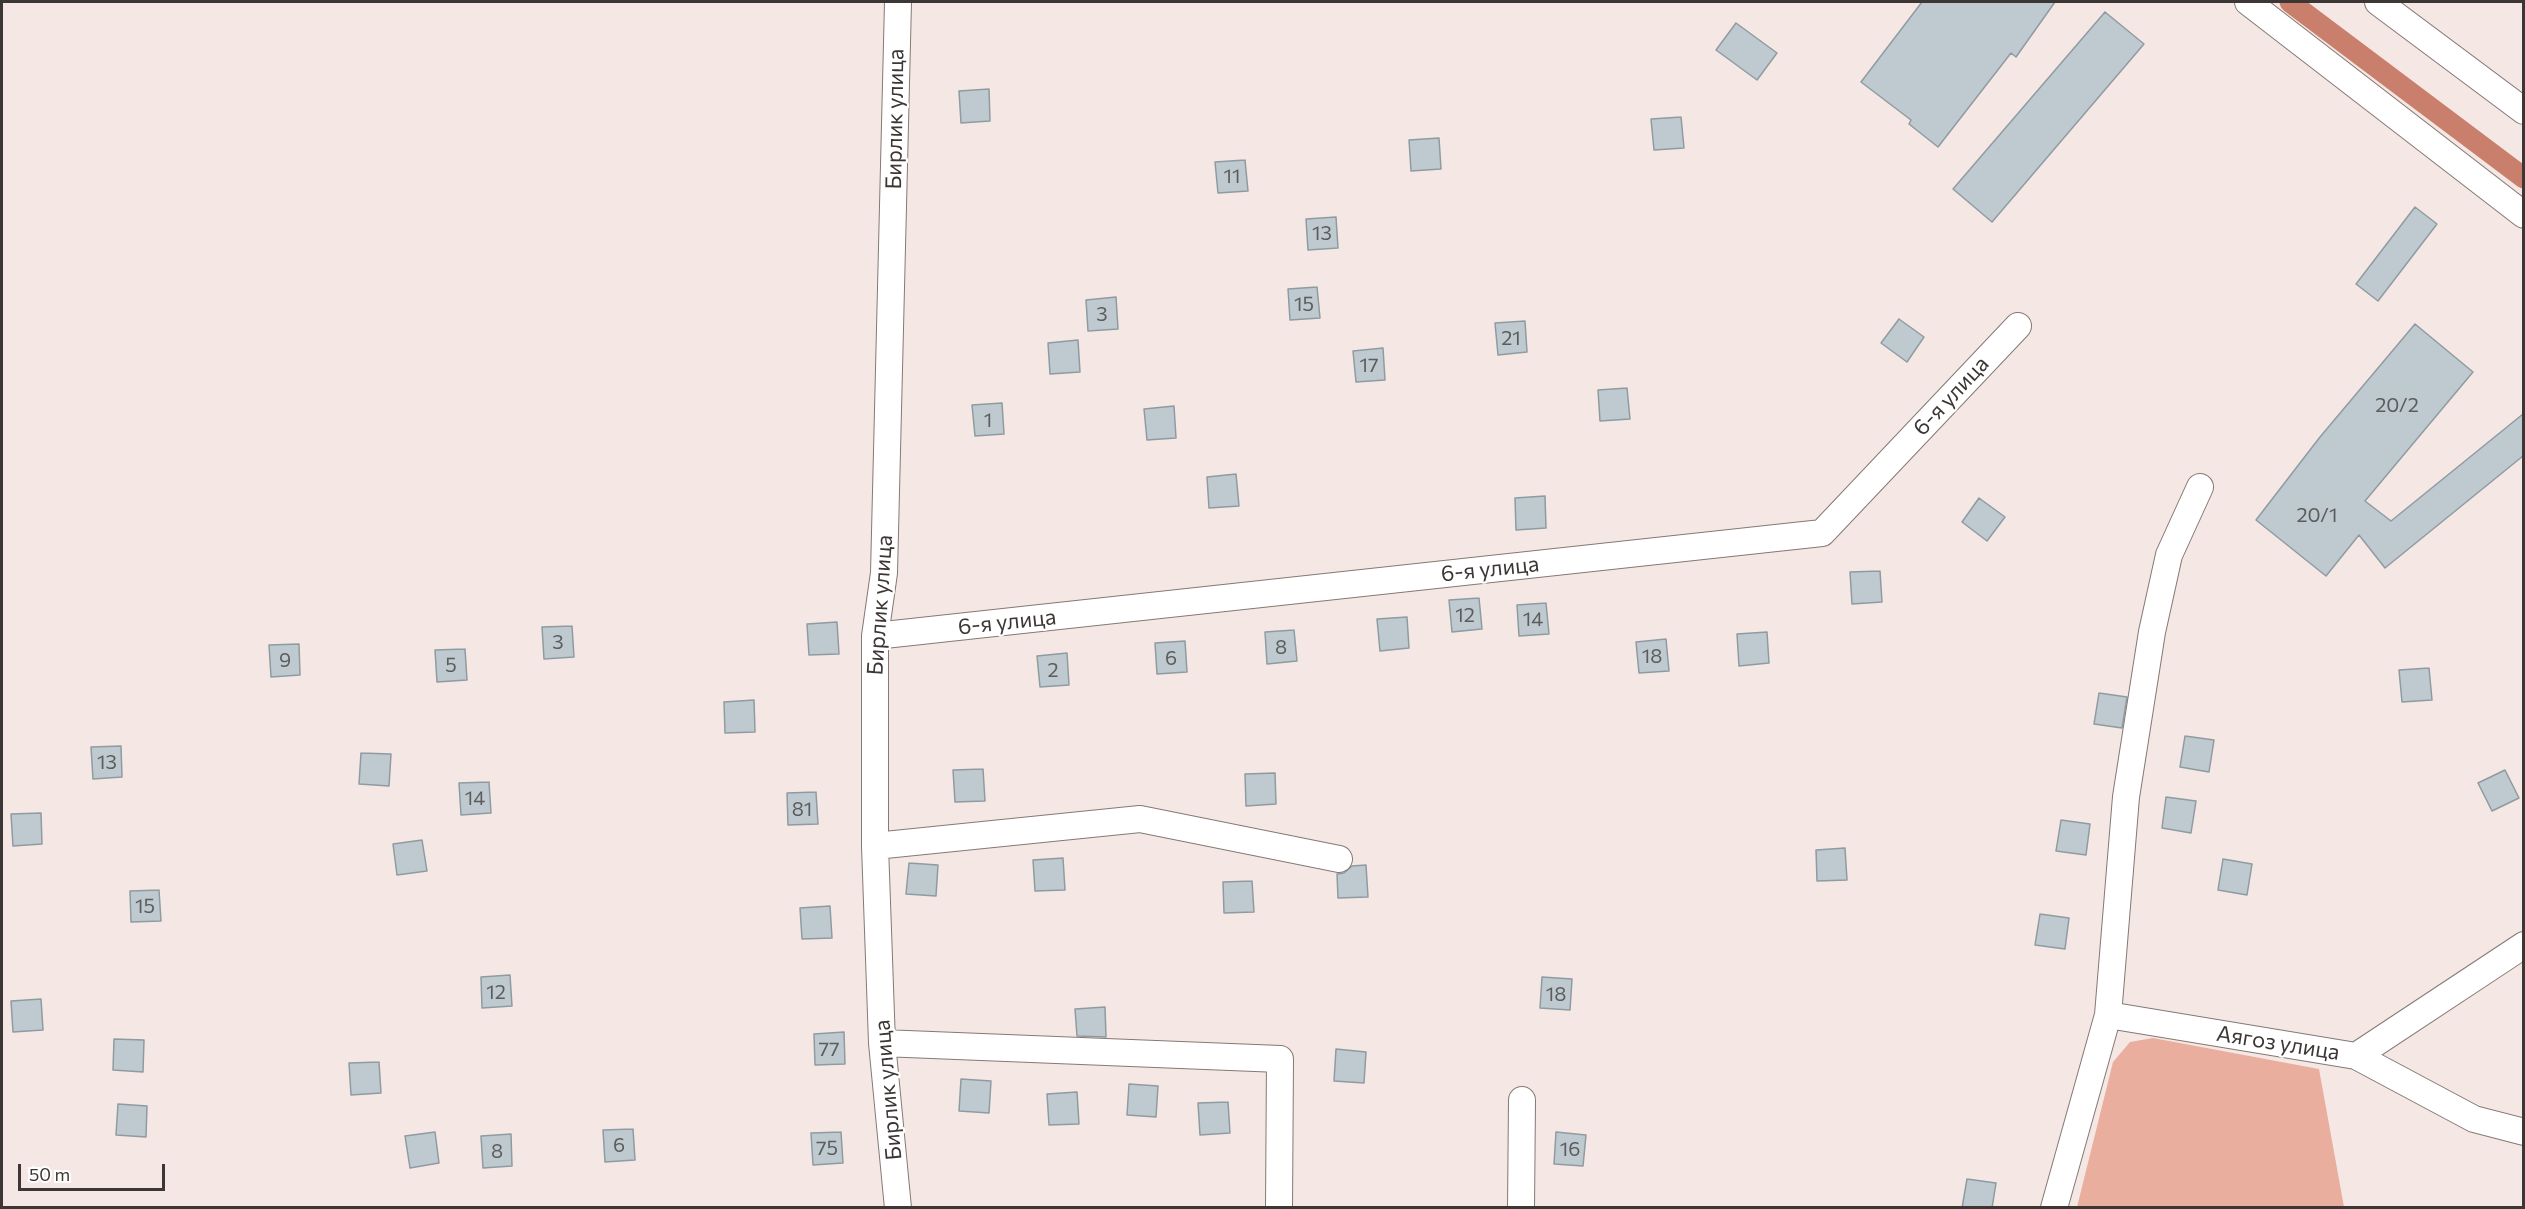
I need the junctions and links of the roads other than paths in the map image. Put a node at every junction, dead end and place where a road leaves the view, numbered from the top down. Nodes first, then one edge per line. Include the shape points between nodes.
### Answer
1 (898, 2) edge
2 (2248, 2) edge
3 (2388, 4) edge
4 (2523, 111) edge
5 (2523, 215) edge
6 (2018, 326) dead end
7 (2200, 488) dead end
8 (875, 636) junction
9 (875, 846) junction
10 (1339, 859) dead end
11 (2523, 945) edge
12 (2108, 1015) junction
13 (882, 1043) junction
14 (2356, 1056) junction
15 (1522, 1100) dead end
16 (2523, 1132) edge
17 (898, 1208) edge
18 (1279, 1208) edge
19 (1521, 1208) edge
20 (2054, 1208) edge

1 - 8 street, Бирлик улица via 884,573
2 - 5 street
3 - 4 street
6 - 8 street, 6-я улица via 1822,533
7 - 12 street via 2169,555 2152,632 2126,797
8 - 9 street, Бирлик улица
9 - 10 street via 1140,819
9 - 13 street, Бирлик улица
11 - 14 street, Аягоз улица
12 - 14 street, Аягоз улица
12 - 20 street
13 - 17 street, Бирлик улица
13 - 18 street via 1280,1059
14 - 16 street via 2474,1119
15 - 19 street

